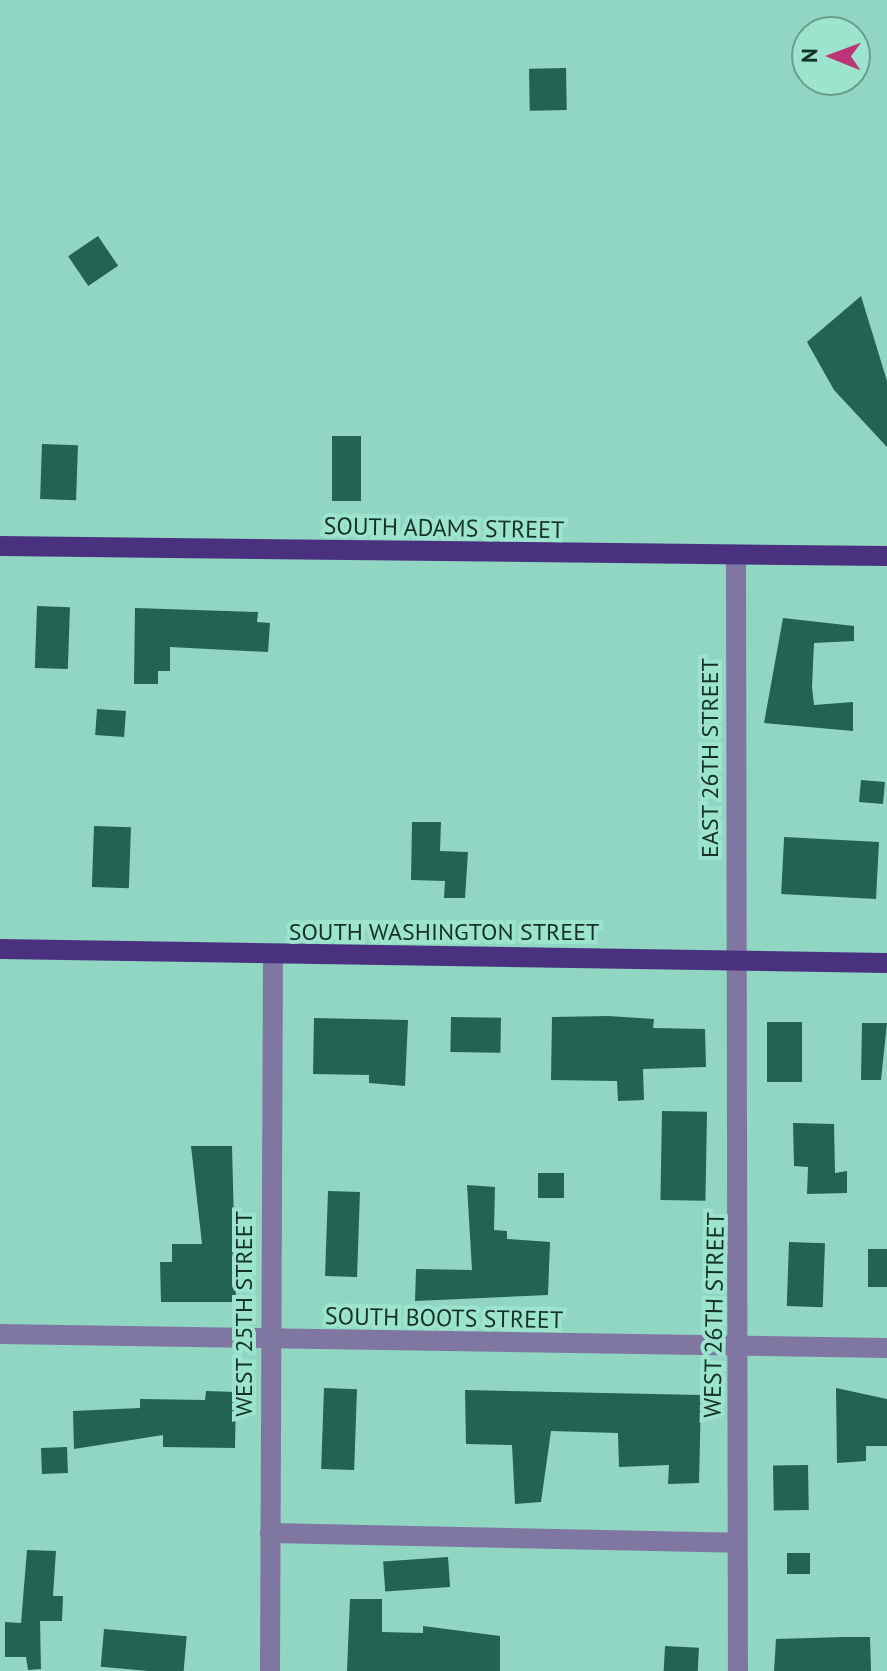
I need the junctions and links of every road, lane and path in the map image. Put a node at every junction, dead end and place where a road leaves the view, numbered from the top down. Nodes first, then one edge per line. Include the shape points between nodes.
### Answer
1 (0, 546) edge
2 (887, 556) edge
3 (736, 557) junction
4 (0, 949) edge
5 (273, 957) junction
6 (736, 960) junction
7 (887, 963) edge
8 (0, 1334) edge
9 (270, 1340) junction
10 (887, 1348) edge
11 (741, 1350) junction
12 (270, 1533) junction
13 (737, 1543) junction
14 (270, 1671) edge
15 (738, 1671) edge

1 - 3 main road, SOUTH ADAMS STREET
2 - 3 main road, SOUTH ADAMS STREET
3 - 6 street, EAST 26TH STREET
4 - 5 main road, SOUTH WASHINGTON STREET
5 - 6 main road, SOUTH WASHINGTON STREET
5 - 9 street, WEST 25TH STREET
6 - 7 main road, SOUTH WASHINGTON STREET
6 - 11 street, WEST 26TH STREET
8 - 9 street, SOUTH BOOTS STREET
9 - 11 street, SOUTH BOOTS STREET
9 - 12 street, WEST 25TH STREET
10 - 11 street, SOUTH BOOTS STREET
11 - 13 street, WEST 26TH STREET
12 - 13 street
12 - 14 street, WEST 25TH STREET
13 - 15 street, WEST 26TH STREET

